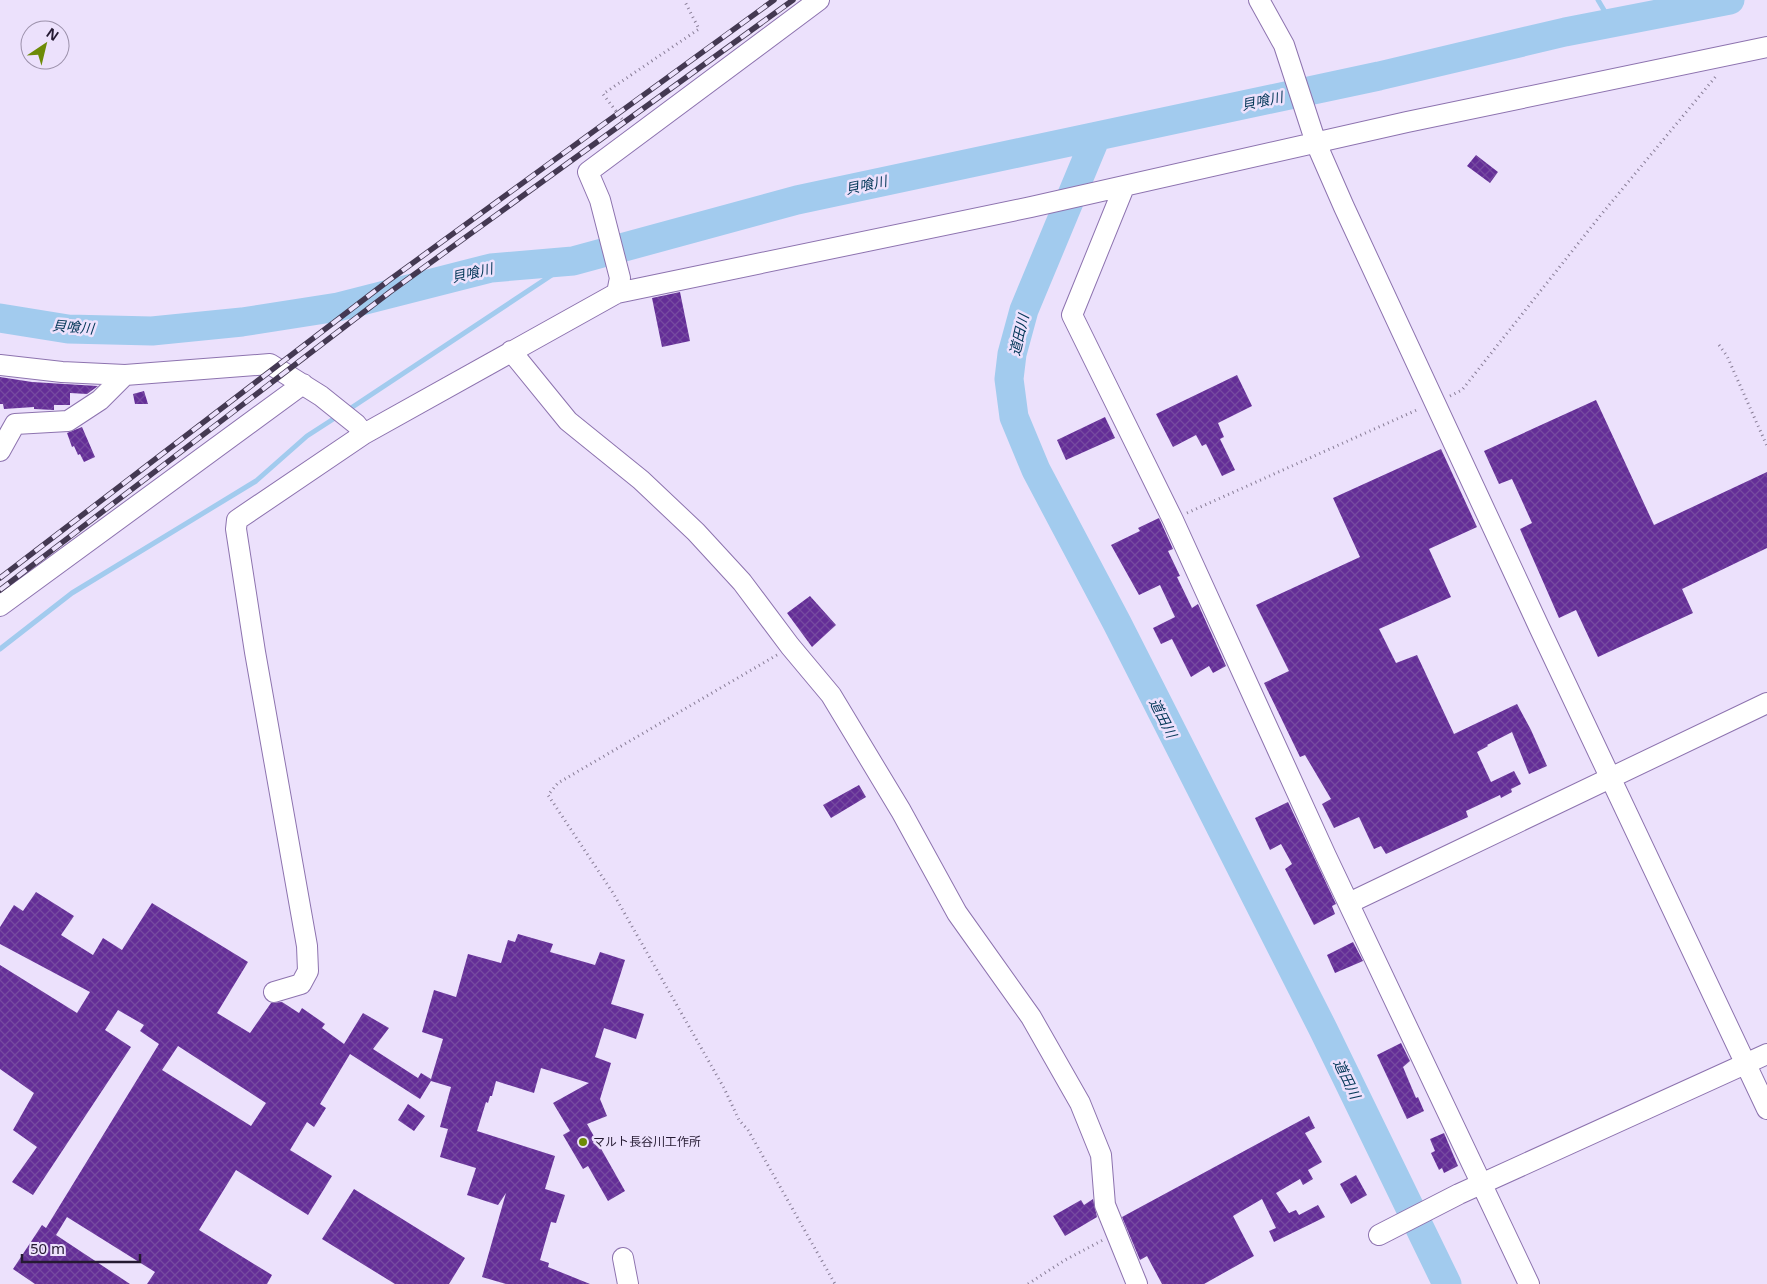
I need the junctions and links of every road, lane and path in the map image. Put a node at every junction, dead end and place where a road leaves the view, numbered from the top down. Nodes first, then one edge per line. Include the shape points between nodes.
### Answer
1 (684, 0) edge
2 (819, 0) edge
3 (1259, 0) edge
4 (1767, 47) edge
5 (1736, 52) junction
6 (635, 135) junction
7 (1314, 139) junction
8 (1119, 188) junction
9 (618, 285) junction
10 (1719, 345) dead end
11 (511, 351) junction
12 (0, 365) edge
13 (125, 375) junction
14 (302, 384) junction
15 (1435, 403) junction
16 (360, 429) junction
17 (1767, 446) edge
18 (0, 451) edge
19 (1173, 520) junction
20 (0, 606) edge
21 (790, 646) junction
22 (1767, 703) edge
23 (1611, 777) junction
24 (1349, 903) junction
25 (274, 992) dead end
26 (1767, 1054) edge
27 (1746, 1064) junction
28 (1767, 1110) edge
29 (1482, 1185) junction
30 (1116, 1235) junction
31 (1379, 1235) dead end
32 (623, 1258) dead end
33 (628, 1284) edge
34 (835, 1284) edge
35 (1028, 1284) edge
36 (1137, 1284) edge
37 (1529, 1284) edge

1 - 6 path via 699,29 603,94
2 - 6 street
3 - 7 street via 1284,44
4 - 5 street
5 - 7 street
5 - 15 path via 1462,390
6 - 9 street via 588,172 600,200
7 - 8 street
7 - 15 street
8 - 9 street
8 - 19 street via 1072,315
9 - 11 street
10 - 17 path via 1727,356
11 - 16 street
11 - 21 street via 568,421 640,480 696,532 742,582
12 - 13 street
13 - 14 street via 270,364
13 - 18 street via 100,400 68,421 15,424
14 - 16 street
14 - 20 street
15 - 19 path
15 - 23 street
16 - 25 street via 237,520 255,652 307,946 308,970 301,984
19 - 24 street
21 - 30 street via 831,695 957,913 1050,1048 1080,1103 1101,1155 1105,1205
21 - 34 path via 558,783 548,795 613,893 739,1120 748,1130
22 - 23 street
23 - 24 street
23 - 27 street
24 - 29 street
26 - 27 street
27 - 28 street
27 - 29 street
29 - 31 street
29 - 37 street
30 - 35 path via 1065,1260
30 - 36 street
32 - 33 street

